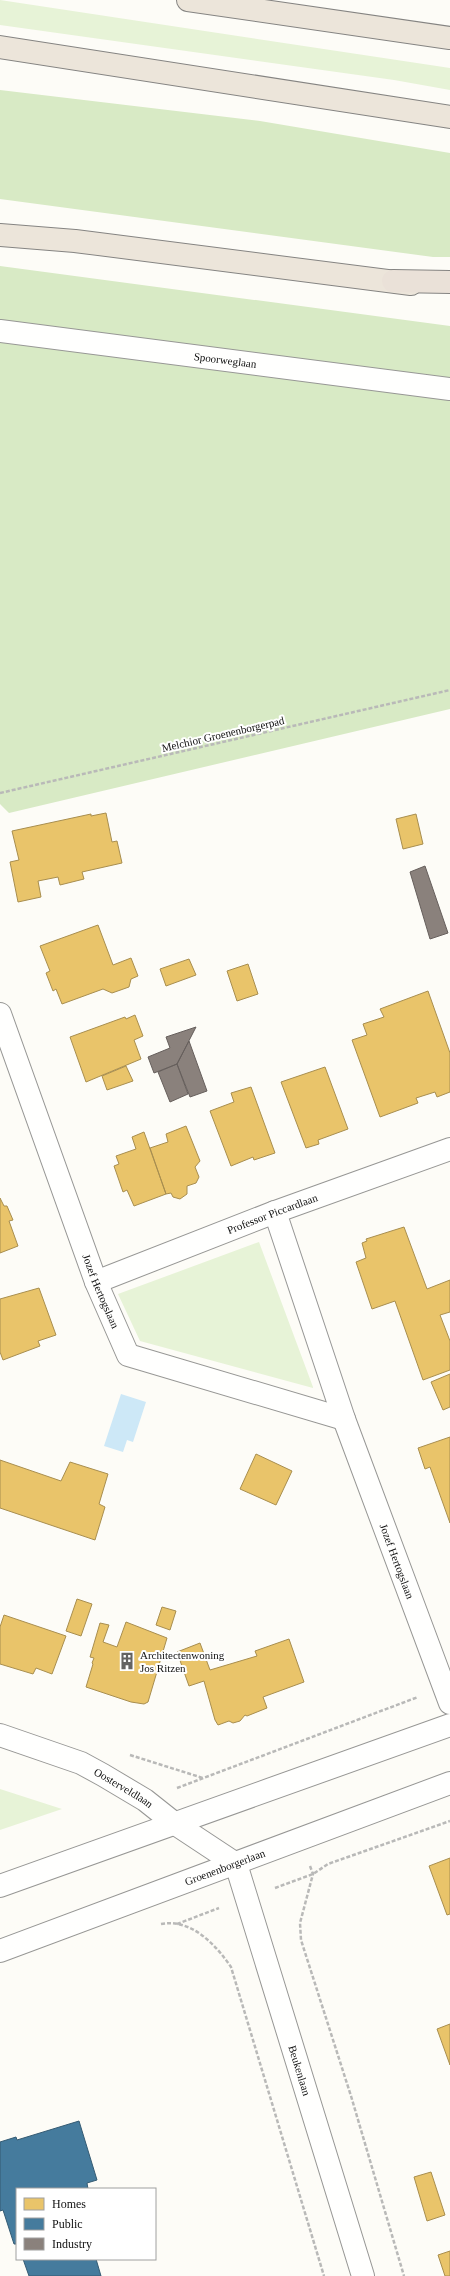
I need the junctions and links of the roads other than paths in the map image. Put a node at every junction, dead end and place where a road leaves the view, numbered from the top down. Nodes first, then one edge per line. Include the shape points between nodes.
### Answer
1 (188, 0) edge
2 (450, 38) edge
3 (0, 47) edge
4 (450, 117) edge
5 (0, 235) edge
6 (393, 281) junction
7 (450, 282) edge
8 (450, 289) edge
9 (0, 331) edge
10 (450, 390) edge
11 (0, 1014) edge
12 (450, 1150) edge
13 (275, 1212) junction
14 (96, 1282) junction
15 (344, 1419) junction
16 (447, 1695) edge
17 (450, 1725) edge
18 (0, 1735) edge
19 (450, 1783) edge
20 (174, 1823) junction
21 (236, 1864) junction
22 (0, 1886) edge
23 (0, 1951) edge
24 (363, 2276) edge

1 - 2 highway
3 - 4 highway
5 - 6 highway via 75,241
6 - 7 highway
6 - 8 highway
9 - 10 street, Spoorweglaan
11 - 14 street, Jozef Hertogslaan
12 - 13 street, Professor Piccardlaan
13 - 14 street, Professor Piccardlaan
13 - 15 street, Jozef Hertogslaan
14 - 15 street, Jozef Hertogslaan via 128,1355
15 - 16 street, Jozef Hertogslaan
17 - 20 street via 280,1788
18 - 20 street, Oosterveldlaan via 81,1763 145,1800
19 - 21 street, Groenenborgerlaan
20 - 21 street, Oosterveldlaan
20 - 22 street
21 - 23 street, Groenenborgerlaan
21 - 24 street, Beukenlaan

